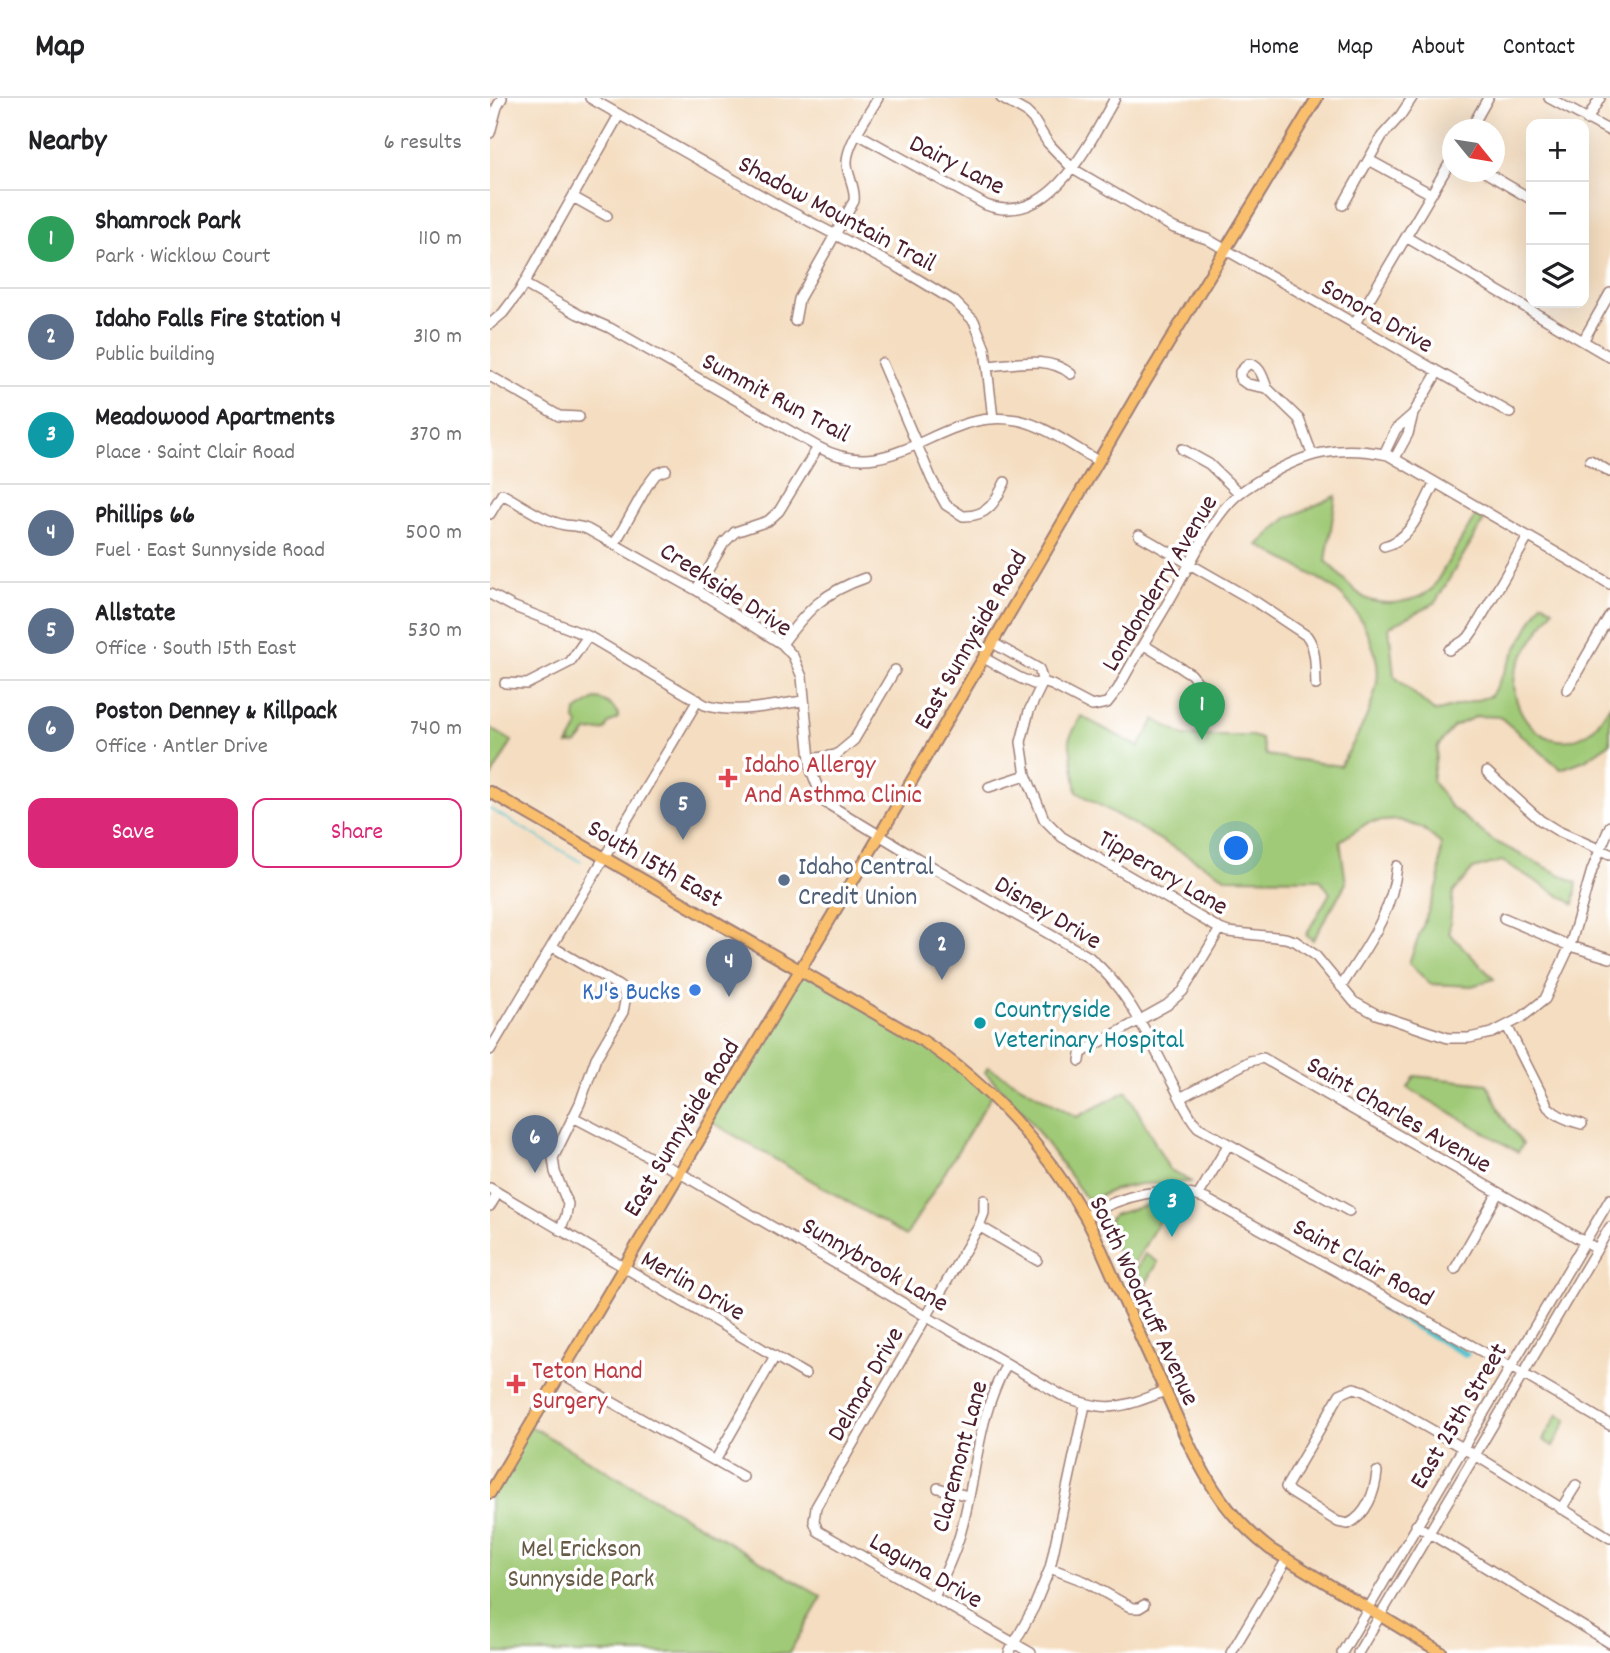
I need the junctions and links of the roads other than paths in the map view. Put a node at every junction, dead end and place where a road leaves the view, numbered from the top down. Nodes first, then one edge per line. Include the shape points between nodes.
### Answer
1 (502, 98) edge
2 (590, 98) edge
3 (878, 98) edge
4 (1001, 98) edge
5 (1115, 98) edge
6 (1317, 98) edge
7 (1412, 98) edge
8 (1488, 98) edge
9 (1549, 98) edge
10 (1600, 98) edge
11 (619, 115) junction
12 (1476, 119) edge
13 (1585, 119) edge
14 (1588, 119) edge
15 (1589, 121) edge
16 (1610, 131) edge
17 (490, 133) edge
18 (858, 134) junction
19 (1369, 160) junction
20 (1073, 169) junction
21 (1442, 176) edge
22 (1503, 182) edge
23 (1431, 194) junction
24 (1526, 195) edge
25 (573, 197) junction
26 (1343, 205) dead end
27 (607, 216) dead end
28 (836, 235) junction
29 (1406, 237) junction
30 (1225, 251) junction
31 (524, 284) junction
32 (1610, 293) edge
33 (795, 321) dead end
34 (490, 324) edge
35 (1354, 325) junction
36 (1583, 341) junction
37 (1610, 357) edge
38 (882, 363) dead end
39 (989, 366) junction
40 (1437, 373) junction
41 (1071, 374) dead end
42 (490, 376) edge
43 (1267, 388) dead end
44 (1510, 413) dead end
45 (1413, 414) junction
46 (579, 417) dead end
47 (993, 419) junction
48 (916, 443) junction
49 (818, 447) junction
50 (1182, 449) dead end
51 (1312, 454) junction
52 (1384, 454) junction
53 (1395, 458) junction
54 (1590, 460) dead end
55 (1098, 461) junction
56 (666, 470) dead end
57 (1610, 472) edge
58 (1005, 482) dead end
59 (1435, 483) junction
60 (1239, 493) junction
61 (490, 514) edge
62 (1139, 535) dead end
63 (1528, 537) junction
64 (615, 543) junction
65 (1384, 546) dead end
66 (1190, 565) junction
67 (865, 578) dead end
68 (1610, 584) edge
69 (696, 590) junction
70 (490, 594) edge
71 (1610, 615) edge
72 (587, 636) junction
73 (993, 643) junction
74 (782, 644) junction
75 (1144, 645) junction
76 (1448, 650) dead end
77 (984, 658) junction
78 (895, 670) dead end
79 (1043, 682) junction
80 (505, 683) dead end
81 (1199, 685) dead end
82 (1316, 685) dead end
83 (1567, 690) dead end
84 (698, 701) junction
85 (803, 701) junction
86 (811, 759) junction
87 (1487, 772) dead end
88 (1026, 775) junction
89 (989, 787) dead end
90 (490, 792) edge
91 (1610, 826) edge
92 (880, 835) junction
93 (1605, 852) edge
94 (604, 859) junction
95 (1397, 866) dead end
96 (1504, 918) dead end
97 (1220, 929) junction
98 (1570, 946) junction
99 (553, 947) junction
100 (1610, 958) edge
101 (800, 970) junction
102 (1340, 987) junction
103 (1139, 1019) junction
104 (1507, 1026) junction
105 (490, 1050) edge
106 (1080, 1061) dead end
107 (1180, 1098) junction
108 (573, 1117) junction
109 (1583, 1124) dead end
110 (1228, 1145) junction
111 (680, 1173) junction
112 (494, 1190) edge
113 (1498, 1193) junction
114 (1198, 1196) junction
115 (1610, 1199) edge
116 (984, 1200) dead end
117 (490, 1206) edge
118 (1349, 1211) dead end
119 (1085, 1216) junction
120 (979, 1226) junction
121 (1610, 1227) edge
122 (560, 1230) junction
123 (1585, 1242) junction
124 (1597, 1249) junction
125 (1037, 1260) dead end
126 (624, 1267) junction
127 (1455, 1269) dead end
128 (926, 1317) junction
129 (775, 1356) junction
130 (1007, 1364) junction
131 (1511, 1367) junction
132 (561, 1373) junction
133 (805, 1374) dead end
134 (1524, 1374) junction
135 (1165, 1391) junction
136 (1085, 1405) junction
137 (1610, 1426) edge
138 (1462, 1448) junction
139 (1475, 1455) junction
140 (715, 1461) junction
141 (1377, 1472) dead end
142 (743, 1477) dead end
143 (1576, 1485) dead end
144 (938, 1488) dead end
145 (490, 1493) edge
146 (968, 1496) junction
147 (1561, 1509) junction
148 (814, 1513) joint
149 (1416, 1525) junction
150 (1429, 1532) junction
151 (1610, 1538) edge
152 (1284, 1563) junction
153 (1050, 1568) junction
154 (934, 1597) junction
155 (1144, 1605) dead end
156 (1367, 1608) junction
157 (1380, 1616) junction
158 (1015, 1643) junction
159 (1610, 1643) edge
160 (1009, 1653) edge
161 (1031, 1653) edge
162 (1231, 1653) edge
163 (1342, 1653) edge
164 (1358, 1653) edge
165 (1442, 1653) edge

1 - 17 street
2 - 11 street, Shadow Mountain Trail
3 - 18 street
4 - 20 street, Sonora Drive via 1026,112
5 - 20 street, Dairy Lane
6 - 30 main road, East Sunnyside Road
7 - 19 street
8 - 12 street
9 - 13 street
10 - 14 street
11 - 25 street
11 - 28 street, Shadow Mountain Trail
15 - 16 street
18 - 20 street, Dairy Lane via 998,210 1032,204
18 - 28 street via 847,163 854,201
19 - 23 street
19 - 26 street
20 - 30 street, Sonora Drive via 1174,228 1207,239
21 - 23 street
22 - 24 street
23 - 29 street
25 - 27 street
25 - 31 street
28 - 33 street via 799,299
28 - 39 street, Shadow Mountain Trail via 939,291 968,314
29 - 35 street
29 - 36 street
30 - 35 street, Sonora Drive
30 - 55 main road, East Sunnyside Road
31 - 34 street
31 - 49 street, Summit Run Trail
32 - 36 street
35 - 40 street, Sonora Drive
36 - 37 street
38 - 48 street
39 - 41 street via 1042,362 1061,366
39 - 47 street, Shadow Mountain Trail
40 - 44 street, Sonora Drive
40 - 45 street
42 - 46 street via 559,415
43 - 51 street via 1299,419
45 - 52 street via 1396,429
45 - 53 street
47 - 48 street, Summit Run Trail via 962,424
47 - 55 street, Summit Run Trail via 1026,422
48 - 49 street, Summit Run Trail via 898,454 859,460
48 - 58 street via 953,512 969,516 990,508
49 - 69 street via 779,511 768,521 735,532 723,543
50 - 60 street via 1209,464
51 - 52 street, Londonderry Avenue via 1347,449
51 - 60 street, Londonderry Avenue
52 - 53 street, Londonderry Avenue
53 - 59 street, Londonderry Avenue
54 - 57 street
55 - 73 main road, East Sunnyside Road
56 - 64 street via 647,486
59 - 63 street, Londonderry Avenue
59 - 65 street via 1404,538
60 - 66 street, Londonderry Avenue via 1218,517
61 - 64 street, Creekside Drive via 502,494 547,518
62 - 66 street
63 - 68 street, Londonderry Avenue
63 - 76 street via 1473,631
64 - 69 street, Creekside Drive
66 - 75 street, Londonderry Avenue
66 - 82 street via 1307,636 1314,653
67 - 74 street via 823,597
69 - 74 street, Creekside Drive
70 - 72 street
71 - 83 street
72 - 80 street via 569,662 527,684
72 - 84 street
73 - 77 main road, East Sunnyside Road
73 - 79 street, Londonderry Avenue via 1039,669
74 - 85 street, Creekside Drive via 802,677
75 - 79 street, Londonderry Avenue via 1112,697 1098,706
75 - 81 street via 1191,674
77 - 79 street, Londonderry Avenue via 1034,684
77 - 92 main road, East Sunnyside Road
78 - 86 street via 854,740 835,754
79 - 88 street, Tipperary Lane via 1023,726
84 - 85 street via 717,709 735,709
84 - 94 street
85 - 86 street, Creekside Drive
86 - 92 street, Creekside Drive via 823,800
87 - 93 street via 1540,820
88 - 89 street
88 - 97 street, Tipperary Lane via 1040,811 1062,837
90 - 94 main road, South 15th East
91 - 93 street, Tipperary Lane
92 - 101 main road, East Sunnyside Road
92 - 103 street, Disney Drive via 1089,957 1119,986
93 - 98 street, Tipperary Lane via 1592,870
94 - 99 street
94 - 101 main road, South 15th East
95 - 102 street via 1386,912
96 - 98 street
97 - 102 street, Tipperary Lane via 1295,941 1315,955
97 - 103 street via 1183,991
98 - 100 street
98 - 104 street, Tipperary Lane via 1545,999
99 - 105 street
99 - 108 street via 623,989 625,1001
101 - 111 main road, East Sunnyside Road
101 - 119 main road, South Woodruff Avenue via 923,1041 992,1095 1035,1143
102 - 104 street, Tipperary Lane via 1362,1008 1448,1038 1469,1038
103 - 106 street via 1086,1050
103 - 107 street, Disney Drive
104 - 109 street via 1548,1107 1569,1122
107 - 110 street, Disney Drive via 1198,1127
107 - 113 street, Saint Charles Avenue via 1263,1058
108 - 111 street, Sunnybrook Lane
108 - 122 street via 553,1158 568,1204
110 - 114 street
110 - 118 street, Disney Drive
111 - 126 main road, East Sunnyside Road
111 - 128 street, Sunnybrook Lane
112 - 117 street
112 - 122 street, Merlin Drive
113 - 123 street, Saint Charles Avenue
113 - 127 street
114 - 119 street, Saint Clair Road via 1140,1194
114 - 131 street, Saint Clair Road
115 - 123 street, East 25th Street
116 - 120 street, Delmar Drive
119 - 135 main road, South Woodruff Avenue
120 - 125 street
120 - 128 street, Delmar Drive
121 - 124 street, East 25th Street
122 - 126 street, Merlin Drive
123 - 124 street, Saint Charles Avenue
123 - 131 street, East 25th Street
124 - 134 street, East 25th Street
126 - 129 street, Merlin Drive
126 - 132 main road, East Sunnyside Road
128 - 130 street, Sunnybrook Lane
128 - 148 street, Delmar Drive
129 - 133 street, Merlin Drive
129 - 140 street
130 - 136 street, Sunnybrook Lane
130 - 146 street, Claremont Lane via 992,1395
131 - 134 street, Saint Clair Road
131 - 138 street, East 25th Street
132 - 140 street
132 - 145 main road, East Sunnyside Road
134 - 137 street, Saint Clair Road
134 - 139 street, East 25th Street
135 - 136 street, Sunnybrook Lane via 1116,1407
135 - 152 main road, South Woodruff Avenue via 1219,1499 1244,1529
136 - 153 street
138 - 139 street
138 - 141 street via 1354,1388 1340,1394 1329,1410 1286,1487 1348,1524 1362,1514
138 - 149 street, East 25th Street
139 - 147 street
139 - 150 street, East 25th Street
140 - 142 street
143 - 147 street
144 - 146 street
146 - 154 street, Claremont Lane via 962,1530
147 - 151 street
148 - 154 street, Laguna Drive via 818,1531
149 - 150 street
149 - 156 street, East 25th Street
150 - 157 street, East 25th Street
150 - 159 street
152 - 156 main road, South Woodruff Avenue
152 - 162 street
153 - 155 street via 1132,1608
153 - 158 street
154 - 158 street, Laguna Drive
156 - 157 main road, South Woodruff Avenue
156 - 163 street, East 25th Street
157 - 164 street, East 25th Street
157 - 165 main road, South Woodruff Avenue
158 - 160 street
158 - 161 street, Laguna Drive

